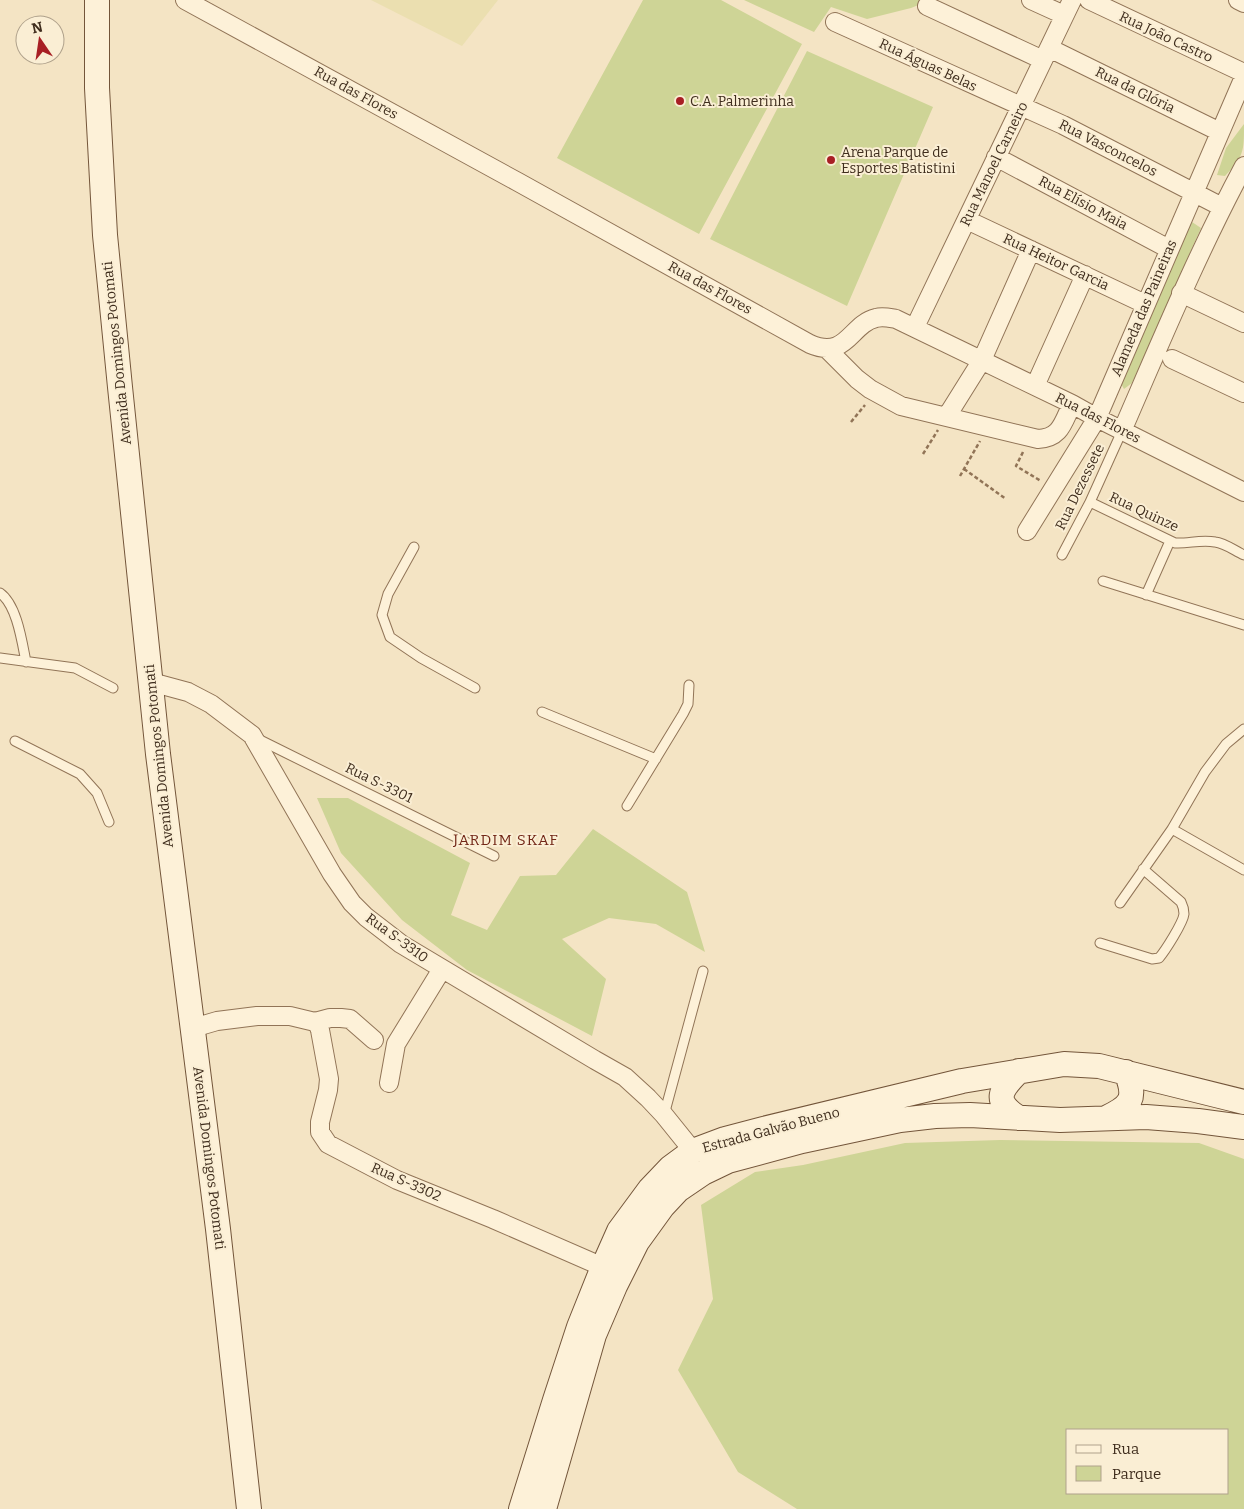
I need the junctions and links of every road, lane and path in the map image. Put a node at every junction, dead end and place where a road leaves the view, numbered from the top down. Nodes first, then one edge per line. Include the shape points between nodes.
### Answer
1 (97, 0) edge
2 (185, 0) edge
3 (1030, 0) edge
4 (1089, 0) edge
5 (1238, 0) edge
6 (1244, 3) edge
7 (927, 6) dead end
8 (1068, 8) edge
9 (835, 22) dead end
10 (1046, 54) junction
11 (1244, 75) edge
12 (1021, 106) junction
13 (1220, 132) junction
14 (996, 157) junction
15 (1244, 166) edge
16 (1193, 192) junction
17 (1238, 194) edge
18 (1222, 207) junction
19 (966, 220) junction
20 (1169, 249) junction
21 (1031, 250) junction
22 (1085, 275) junction
23 (1181, 293) junction
24 (1145, 304) junction
25 (1244, 323) edge
26 (915, 327) junction
27 (826, 348) junction
28 (1172, 359) dead end
29 (982, 360) junction
30 (1035, 386) junction
31 (875, 392) junction
32 (1244, 393) edge
33 (1072, 404) junction
34 (947, 416) junction
35 (1096, 418) junction
36 (851, 422) dead end
37 (987, 426) junction
38 (1122, 430) junction
39 (1030, 437) junction
40 (923, 454) dead end
41 (964, 469) junction
42 (960, 476) dead end
43 (1053, 488) junction
44 (1244, 492) edge
45 (1006, 499) dead end
46 (1090, 502) junction
47 (1027, 531) dead end
48 (1170, 541) junction
49 (414, 547) dead end
50 (1062, 555) dead end
51 (1244, 555) edge
52 (1103, 582) dead end
53 (0, 593) edge
54 (1146, 595) junction
55 (1244, 625) edge
56 (0, 658) edge
57 (26, 662) junction
58 (151, 682) junction
59 (688, 685) dead end
60 (113, 688) dead end
61 (476, 688) dead end
62 (542, 712) dead end
63 (1244, 729) edge
64 (252, 735) junction
65 (15, 741) dead end
66 (656, 759) junction
67 (627, 806) dead end
68 (109, 822) dead end
69 (1172, 829) junction
70 (494, 856) dead end
71 (1143, 869) junction
72 (1244, 870) edge
73 (1120, 904) dead end
74 (1100, 943) dead end
75 (442, 969) junction
76 (703, 971) dead end
77 (315, 1022) junction
78 (193, 1028) junction
79 (374, 1040) dead end
80 (1019, 1070) junction
81 (1126, 1072) junction
82 (388, 1083) dead end
83 (1244, 1102) edge
84 (664, 1115) junction
85 (1019, 1118) junction
86 (1106, 1118) junction
87 (1244, 1127) edge
88 (693, 1151) junction
89 (603, 1268) junction
90 (249, 1509) edge
91 (521, 1509) edge
92 (544, 1509) edge

1 - 58 main road, Avenida Domingos Potomati via 106,235
2 - 27 street, Rua das Flores via 810,344
3 - 8 street
4 - 11 street, Rua João Castro
5 - 6 street
7 - 10 street, Rua da Glória
8 - 10 street, Rua Manoel Carneiro
9 - 12 street, Rua Águas Belas
10 - 12 street, Rua Manoel Carneiro
10 - 13 street, Rua da Glória
11 - 13 street, Alameda das Paineiras
12 - 14 street, Rua Manoel Carneiro
12 - 16 street, Rua Vasconcelos
13 - 16 street, Alameda das Paineiras
14 - 19 street, Rua Manoel Carneiro
14 - 20 street, Rua Elísio Maia
15 - 17 street, Alameda das Paineiras
16 - 18 street, Rua Vasconcelos
16 - 20 street, Alameda das Paineiras
17 - 18 street, Alameda das Paineiras
18 - 23 street, Alameda das Paineiras
19 - 21 street, Rua Heitor Garcia
19 - 26 street, Rua Manoel Carneiro
20 - 24 street, Alameda das Paineiras
21 - 22 street, Rua Heitor Garcia
21 - 29 street
22 - 24 street, Rua Heitor Garcia
22 - 30 street
23 - 25 street
23 - 38 street, Alameda das Paineiras
24 - 35 street, Alameda das Paineiras
26 - 27 street, Rua das Flores via 896,319 876,318 841,344
26 - 29 street, Rua das Flores
27 - 31 street via 847,372
28 - 32 street
29 - 30 street, Rua das Flores
29 - 34 street
30 - 33 street, Rua das Flores
31 - 34 street via 901,406
31 - 36 path
33 - 35 street, Rua das Flores
33 - 39 street via 1053,436
34 - 37 street
34 - 40 path
35 - 38 street, Rua das Flores
35 - 43 street, Alameda das Paineiras
37 - 39 street
37 - 41 path
38 - 44 street, Rua das Flores
38 - 46 lane, Rua Dezessete
39 - 43 path via 1016,466
41 - 42 path
41 - 45 path
43 - 47 street, Alameda das Paineiras
46 - 48 lane, Rua Quinze
46 - 50 lane, Rua Dezessete
48 - 51 lane, Rua Quinze via 1186,544 1217,542
48 - 54 lane
49 - 61 lane via 388,594 382,615 390,637
52 - 54 lane
53 - 57 lane via 7,598 19,629
54 - 55 lane
56 - 57 lane
57 - 60 lane via 75,668
58 - 64 street, Rua S-3310 via 188,692 211,704
58 - 78 main road, Avenida Domingos Potomati
59 - 66 lane via 688,704
62 - 66 lane
63 - 69 lane via 1226,744 1205,772
64 - 70 lane, Rua S-3301
64 - 75 street, Rua S-3310 via 308,835 352,903 401,944
65 - 68 lane via 80,774 96,793
66 - 67 lane
69 - 71 lane
69 - 72 lane
71 - 73 lane
71 - 74 lane via 1183,908 1184,916 1164,952 1159,958 1152,959
75 - 82 street via 396,1044
75 - 84 street, Rua S-3310 via 625,1077
76 - 84 lane
77 - 78 street via 290,1016 257,1016
77 - 79 street via 330,1018 350,1019
77 - 89 street, Rua S-3302 via 320,1030 327,1065 328,1090 320,1132 328,1144 397,1180
78 - 90 main road, Avenida Domingos Potomati
80 - 81 main road, Estrada Galvão Bueno via 1064,1064
80 - 85 main road via 1001,1094 1009,1112
80 - 88 main road, Estrada Galvão Bueno via 763,1129
81 - 83 main road, Estrada Galvão Bueno
81 - 86 main road via 1132,1098 1121,1111
84 - 88 street, Rua S-3310
85 - 86 main road, Estrada Galvão Bueno
85 - 92 main road, Estrada Galvão Bueno via 935,1116 856,1129 728,1161 678,1190 662,1206 637,1242 594,1335
86 - 87 main road, Estrada Galvão Bueno via 1146,1117
88 - 89 main road, Estrada Galvão Bueno via 670,1168 634,1209 619,1231
89 - 91 main road, Estrada Galvão Bueno via 558,1391

